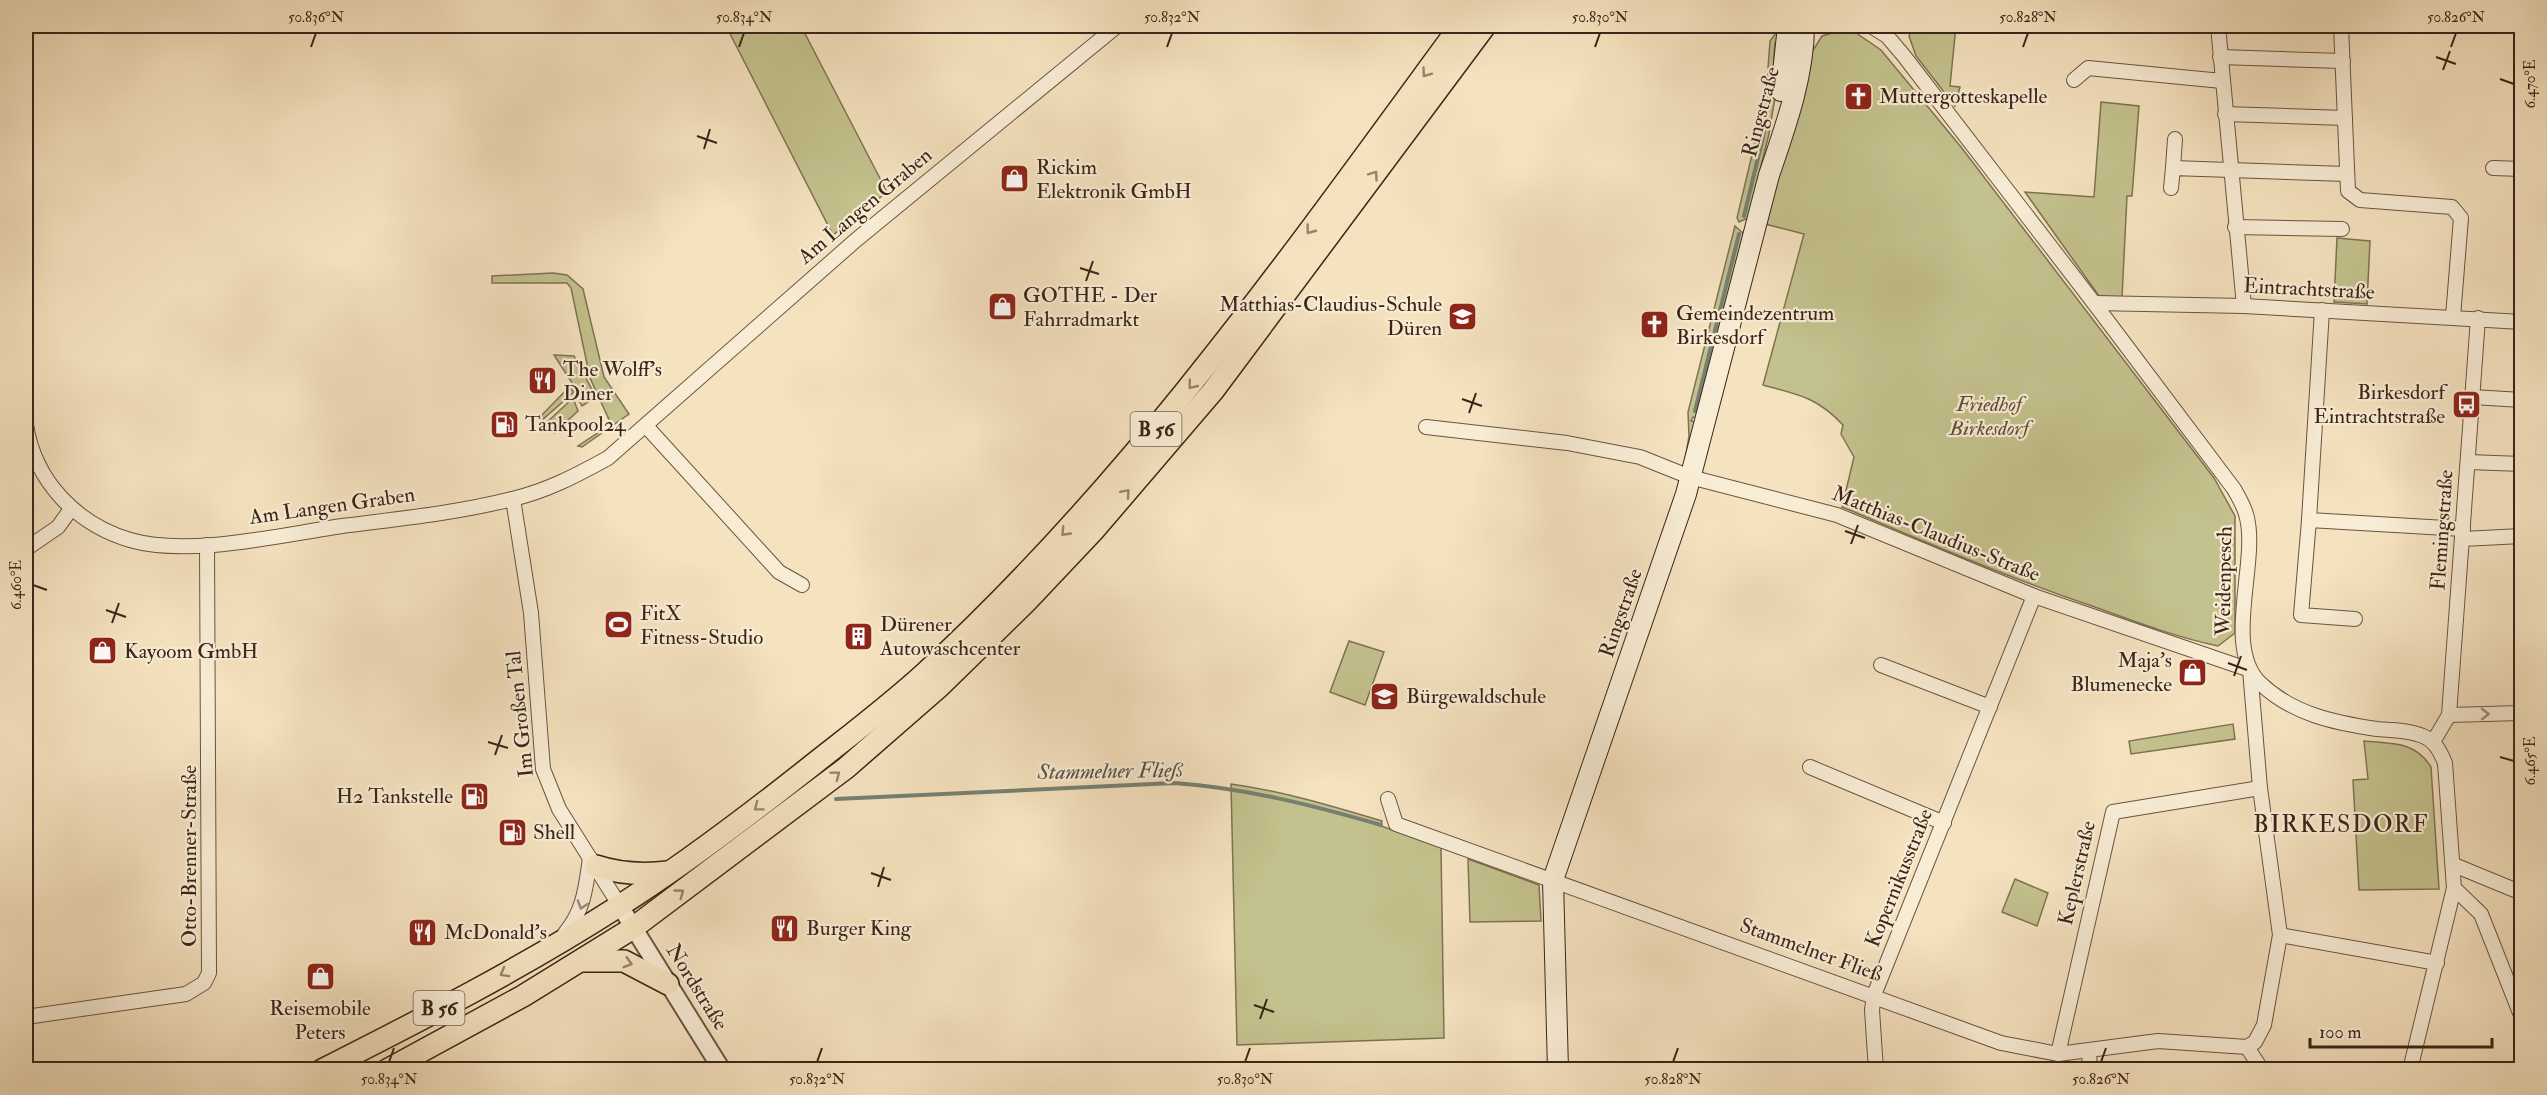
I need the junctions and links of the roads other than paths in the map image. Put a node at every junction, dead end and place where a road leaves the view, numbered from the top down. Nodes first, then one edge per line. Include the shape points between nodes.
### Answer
1 (1117, 26) edge
2 (1460, 26) edge
3 (1485, 26) edge
4 (1788, 26) edge
5 (1804, 26) edge
6 (2218, 26) edge
7 (2341, 26) edge
8 (1880, 28) edge
9 (2220, 57) junction
10 (2343, 61) junction
11 (2074, 80) dead end
12 (2222, 81) junction
13 (2225, 114) junction
14 (2345, 118) junction
15 (2175, 139) dead end
16 (2173, 168) junction
17 (2493, 168) dead end
18 (2522, 169) edge
19 (2230, 172) junction
20 (2347, 174) junction
21 (1768, 175) junction
22 (2171, 188) dead end
23 (2235, 227) junction
24 (2342, 229) dead end
25 (2094, 303) junction
26 (2244, 306) junction
27 (2322, 310) junction
28 (2453, 317) junction
29 (2478, 318) junction
30 (2522, 322) edge
31 (2472, 397) junction
32 (2522, 400) edge
33 (26, 425) edge
34 (646, 426) junction
35 (1426, 428) dead end
36 (2468, 462) junction
37 (2522, 464) edge
38 (1690, 477) junction
39 (513, 499) junction
40 (71, 509) junction
41 (2309, 519) junction
42 (2462, 534) junction
43 (2522, 536) edge
44 (207, 545) junction
45 (26, 549) edge
46 (802, 585) dead end
47 (2034, 596) junction
48 (2355, 619) dead end
49 (1881, 665) dead end
50 (2250, 670) junction
51 (1990, 707) junction
52 (2522, 713) edge
53 (2449, 715) junction
54 (2433, 742) junction
55 (1810, 767) dead end
56 (2260, 788) junction
57 (1388, 799) dead end
58 (1944, 823) junction
59 (593, 862) junction
60 (2454, 865) junction
61 (669, 872) junction
62 (1553, 880) junction
63 (2454, 888) junction
64 (2522, 893) edge
65 (620, 906) junction
66 (633, 928) junction
67 (2280, 935) junction
68 (555, 945) junction
69 (583, 961) junction
70 (2437, 963) junction
71 (668, 984) junction
72 (1874, 995) junction
73 (26, 1017) edge
74 (2522, 1018) edge
75 (2247, 1047) junction
76 (2089, 1052) junction
77 (2058, 1054) junction
78 (322, 1070) edge
79 (387, 1070) edge
80 (722, 1070) edge
81 (1558, 1070) edge
82 (1876, 1070) edge
83 (2091, 1070) edge
84 (2262, 1070) edge
85 (2410, 1070) edge

1 - 34 street, Am Langen Graben via 856,240
2 -> 61 main road, B 56 via 1197,379 1082,514 883,710
66 -> 3 main road, B 56 via 846,768 898,724 1025,603 1094,530 1213,391
4 - 21 main road, Ringstraße
5 - 21 main road, Ringstraße via 1785,130
6 - 9 street
7 - 10 street
8 - 25 street, Weidenpesch
9 - 10 street
9 - 12 street
10 - 14 street
11 - 12 street via 2088,68
12 - 13 street
13 - 14 street
13 - 19 street
14 - 20 street
15 - 16 street
16 - 19 street
16 - 22 street
17 - 18 street
19 - 20 street
19 - 23 street
20 - 28 street via 2348,191 2355,199 2452,207 2458,211 2461,218
21 - 38 main road, Ringstraße
23 - 24 street
23 - 26 street
25 - 26 street, Eintrachtstraße
25 - 50 street, Weidenpesch via 2242,503 2249,542 2243,639
26 - 27 street, Eintrachtstraße
27 - 28 street, Eintrachtstraße
27 - 41 street
28 - 29 street, Eintrachtstraße
29 - 30 street, Eintrachtstraße
29 - 31 street, Flemingstraße
31 - 32 street
31 - 36 street, Flemingstraße
33 - 40 street, Am Langen Graben via 34,458 54,491
34 - 39 street, Am Langen Graben via 608,458 569,480
34 - 46 street via 780,572
35 - 38 street, Matthias-Claudius-Straße via 1619,451
36 - 37 street
36 - 42 street, Flemingstraße
38 - 47 street, Matthias-Claudius-Straße via 1837,515
38 - 62 main road, Ringstraße via 1667,554
39 - 44 street, Am Langen Graben
39 - 59 street, Im Großen Tal via 531,613 543,769 559,809
40 - 44 street, Am Langen Graben via 130,540 158,545
40 - 45 street via 58,527
41 - 42 street
41 - 48 street via 2301,615
42 - 43 street
42 - 53 street, Flemingstraße
44 - 73 street, Otto-Brenner-Straße via 209,973 204,983 186,994
47 - 50 street, Matthias-Claudius-Straße
47 - 51 street, Kopernikusstraße
49 - 51 street
50 - 54 street via 2280,699 2314,716 2411,733
50 - 56 street, Weidenpesch
51 - 58 street, Kopernikusstraße
53 -> 52 street
53 - 54 street, Flemingstraße
54 - 60 street via 2445,763
55 - 58 street
56 - 67 street, Weidenpesch
56 - 77 street, Keplerstraße via 2114,812
57 - 62 street, Stammelner Fließ via 1396,824
58 - 72 street, Kopernikusstraße
59 - 61 main road via 615,872
59 - 65 street, Im Großen Tal
59 -> 68 street via 576,921
60 - 63 street
60 - 64 street
61 - 65 main road, B 56
62 - 72 street, Stammelner Fließ
62 - 81 main road, Ringstraße
63 - 70 street
63 - 74 street via 2481,915
65 - 66 street, Nordstraße
65 - 68 main road, B 56
66 - 69 main road, B 56
66 - 71 street, Nordstraße
67 - 70 street
67 - 75 street, Weidenpesch via 2264,1026 2255,1042
68 -> 78 main road, B 56
69 -> 71 main road via 624,961
69 - 79 main road, B 56
70 - 85 street
71 - 80 street, Nordstraße
72 - 77 street, Stammelner Fließ via 2001,1043
72 - 82 street, Kopernikusstraße
75 - 76 street, Stammelner Fließ via 2169,1040
75 - 84 street
76 - 77 street, Stammelner Fließ
76 - 83 street

